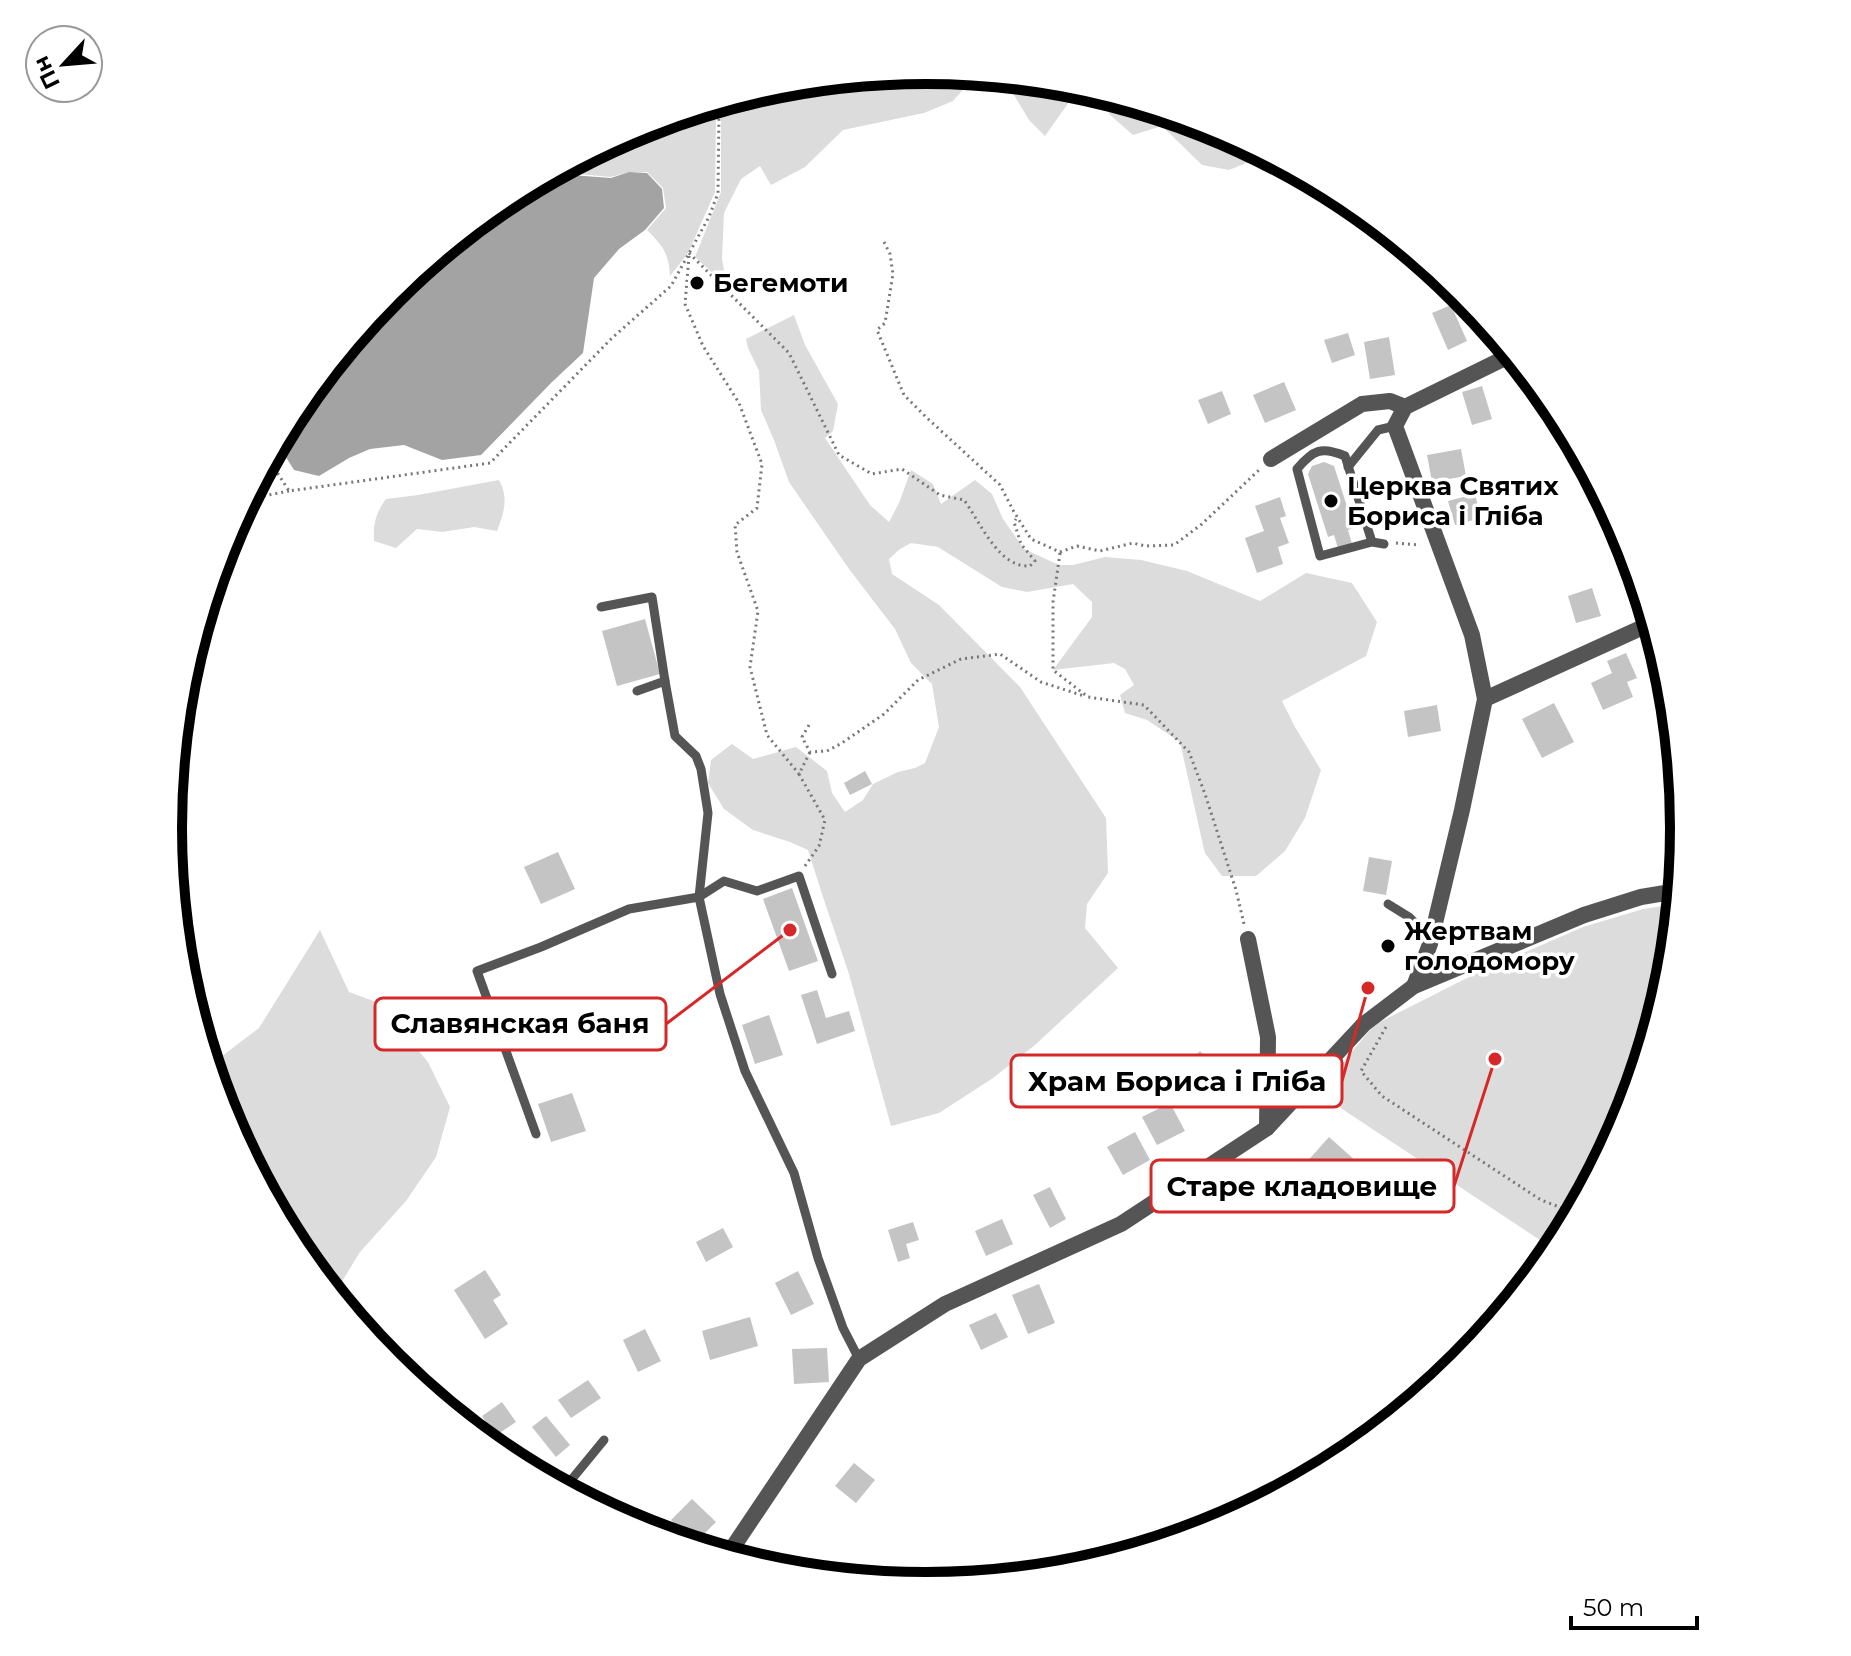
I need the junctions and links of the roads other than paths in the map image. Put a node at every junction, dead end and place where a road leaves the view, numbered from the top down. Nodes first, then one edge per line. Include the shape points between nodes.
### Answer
1 (1503, 359) edge
2 (1405, 407) junction
3 (1395, 426) junction
4 (1271, 459) road end
5 (1348, 467) junction
6 (1372, 542) junction
7 (1384, 544) dead end
8 (601, 607) dead end
9 (1642, 628) edge
10 (665, 681) junction
11 (637, 691) dead end
12 (1485, 699) junction
13 (1666, 893) edge
14 (699, 897) junction
15 (1388, 904) dead end
16 (1248, 939) road end
17 (1431, 939) junction
18 (832, 974) dead end
19 (1414, 986) junction
20 (1267, 1128) junction
21 (536, 1134) dead end
22 (859, 1359) junction
23 (604, 1440) dead end
24 (573, 1482) edge
25 (733, 1547) edge

1 - 2 street
2 - 3 street
2 - 4 street via 1390,401 1362,404
3 - 5 lane via 1378,430
3 - 12 street via 1472,635
5 - 6 lane
5 - 6 lane via 1345,456 1329,449 1310,454 1297,469 1320,556
6 - 7 lane
8 - 10 lane via 652,597
9 - 12 street
10 - 11 lane
10 - 14 lane via 675,736 696,756 708,813
12 - 17 street
13 - 19 street via 1584,915
14 - 18 lane via 724,881 757,891 799,876
14 - 21 lane via 629,909 477,971
14 - 22 lane via 720,994 745,1071 794,1173 818,1258
15 - 17 lane
16 - 20 street via 1268,1037
17 - 19 street
19 - 20 street via 1364,1024
20 - 22 street via 1121,1224 945,1304
22 - 25 street
23 - 24 lane

